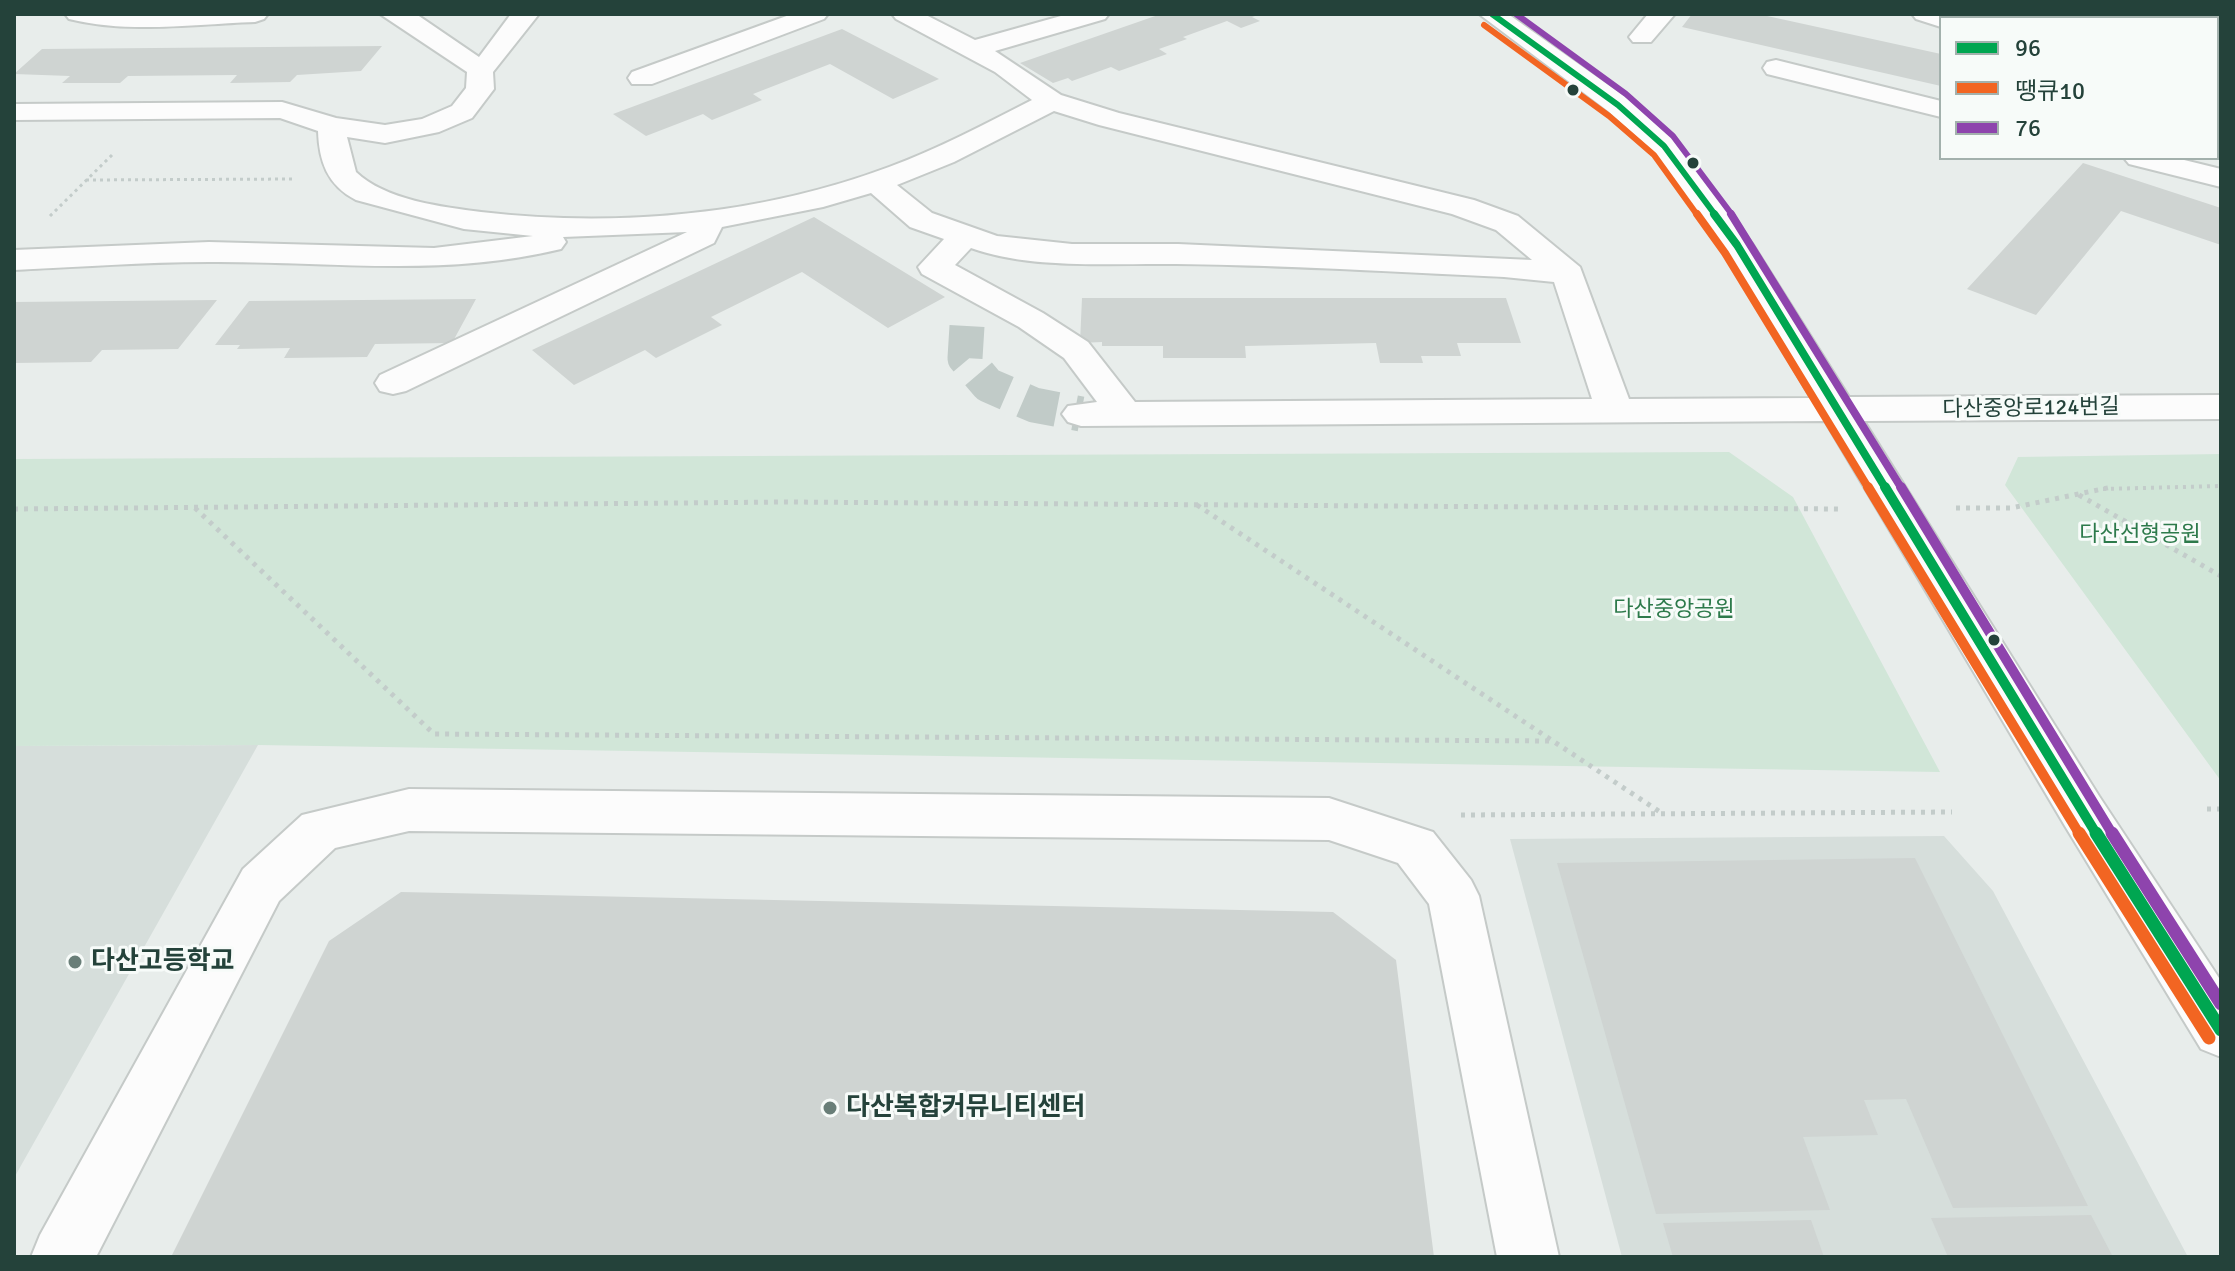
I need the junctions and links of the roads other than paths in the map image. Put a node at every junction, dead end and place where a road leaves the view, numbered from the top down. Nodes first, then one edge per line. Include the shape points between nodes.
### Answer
1 (78, 14) edge
2 (255, 14) edge
3 (393, 14) edge
4 (526, 14) edge
5 (815, 14) edge
6 (905, 14) edge
7 (1096, 14) edge
8 (1492, 14) edge
9 (1662, 14) edge
10 (1642, 37) dead end
11 (974, 49) junction
12 (1776, 68) dead end
13 (480, 69) junction
14 (642, 78) dead end
15 (1051, 101) junction
16 (1939, 109) edge
17 (14, 112) edge
18 (332, 126) junction
19 (2147, 160) edge
20 (2221, 178) edge
21 (876, 182) junction
22 (709, 218) junction
23 (580, 226) junction
24 (965, 236) junction
25 (14, 260) edge
26 (1568, 274) junction
27 (393, 383) dead end
28 (2221, 407) edge
29 (1615, 412) junction
30 (1840, 412) junction
31 (1081, 414) tunnel mouth
32 (1125, 414) junction
33 (2221, 1030) edge
34 (62, 1257) edge
35 (1528, 1257) edge

1 - 2 street via 122,19
3 - 13 street
4 - 13 street via 495,58
5 - 14 street
6 - 11 street
7 - 11 street
8 - 30 street via 1618,105 1664,146 1737,245
9 - 10 street
11 - 15 street
12 - 16 street
13 - 18 street via 480,89 462,112 429,126 385,134
15 - 21 street via 945,156
15 - 26 street via 1463,207 1507,223
17 - 18 street via 282,110
18 - 23 street via 334,157 345,179 378,198 438,215 534,227
19 - 20 street
21 - 22 street via 791,205
21 - 24 street via 921,220
22 - 23 street via 666,225
22 - 27 street via 703,236
23 - 25 street via 569,238 509,251 434,258 209,252
24 - 26 street via 992,245 1072,254 1504,267
24 - 32 street via 934,267 1076,350
26 - 29 street
28 - 30 street, 다산중앙로124번길
29 - 30 street, 다산중앙로124번길
29 - 32 street, 다산중앙로124번길
30 - 33 street
31 - 32 street, 다산중앙로124번길
34 - 35 street via 261,885 320,830 409,810 1329,819 1415,847 1453,896

